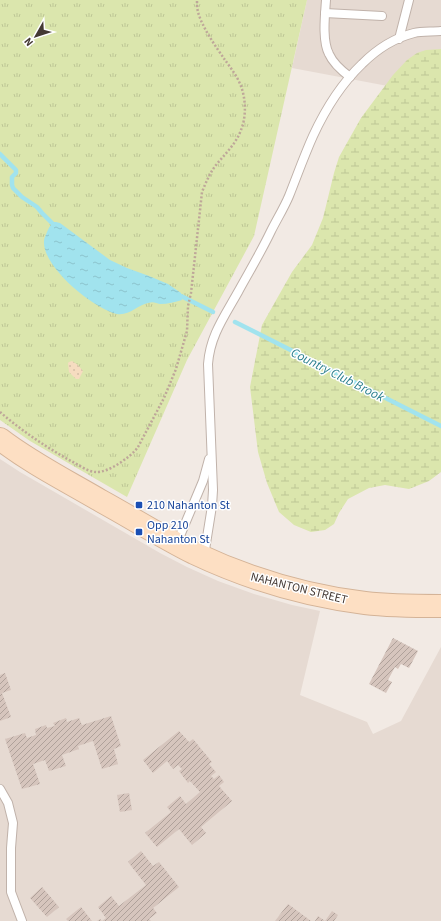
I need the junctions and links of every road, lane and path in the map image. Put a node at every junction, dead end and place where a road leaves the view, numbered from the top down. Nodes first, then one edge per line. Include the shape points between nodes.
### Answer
1 (197, 0) edge
2 (326, 0) edge
3 (409, 0) edge
4 (325, 13) junction
5 (382, 16) dead end
6 (441, 31) edge
7 (399, 39) junction
8 (350, 77) junction
9 (0, 412) edge
10 (0, 439) edge
11 (211, 448) junction
12 (177, 544) junction
13 (204, 557) junction
14 (441, 606) edge
15 (0, 789) edge
16 (22, 921) edge

1 - 9 path via 202,21 242,88 244,121 241,132 215,166 202,192 187,331 176,370 164,398 134,452 105,471 98,472 92,472 64,457
2 - 4 lane
3 - 7 lane
4 - 5 lane
4 - 8 lane via 326,48 332,59
6 - 7 lane via 414,33
7 - 8 lane via 376,52
8 - 11 lane via 313,135 282,210 212,340 208,356
10 - 12 main road, NAHANTON STREET via 11,448
11 - 12 lane via 203,481
11 - 13 lane via 213,498
12 - 13 main road, NAHANTON STREET
13 - 14 main road, NAHANTON STREET via 264,580 323,596 377,604
15 - 16 lane via 8,803 13,822 11,892

